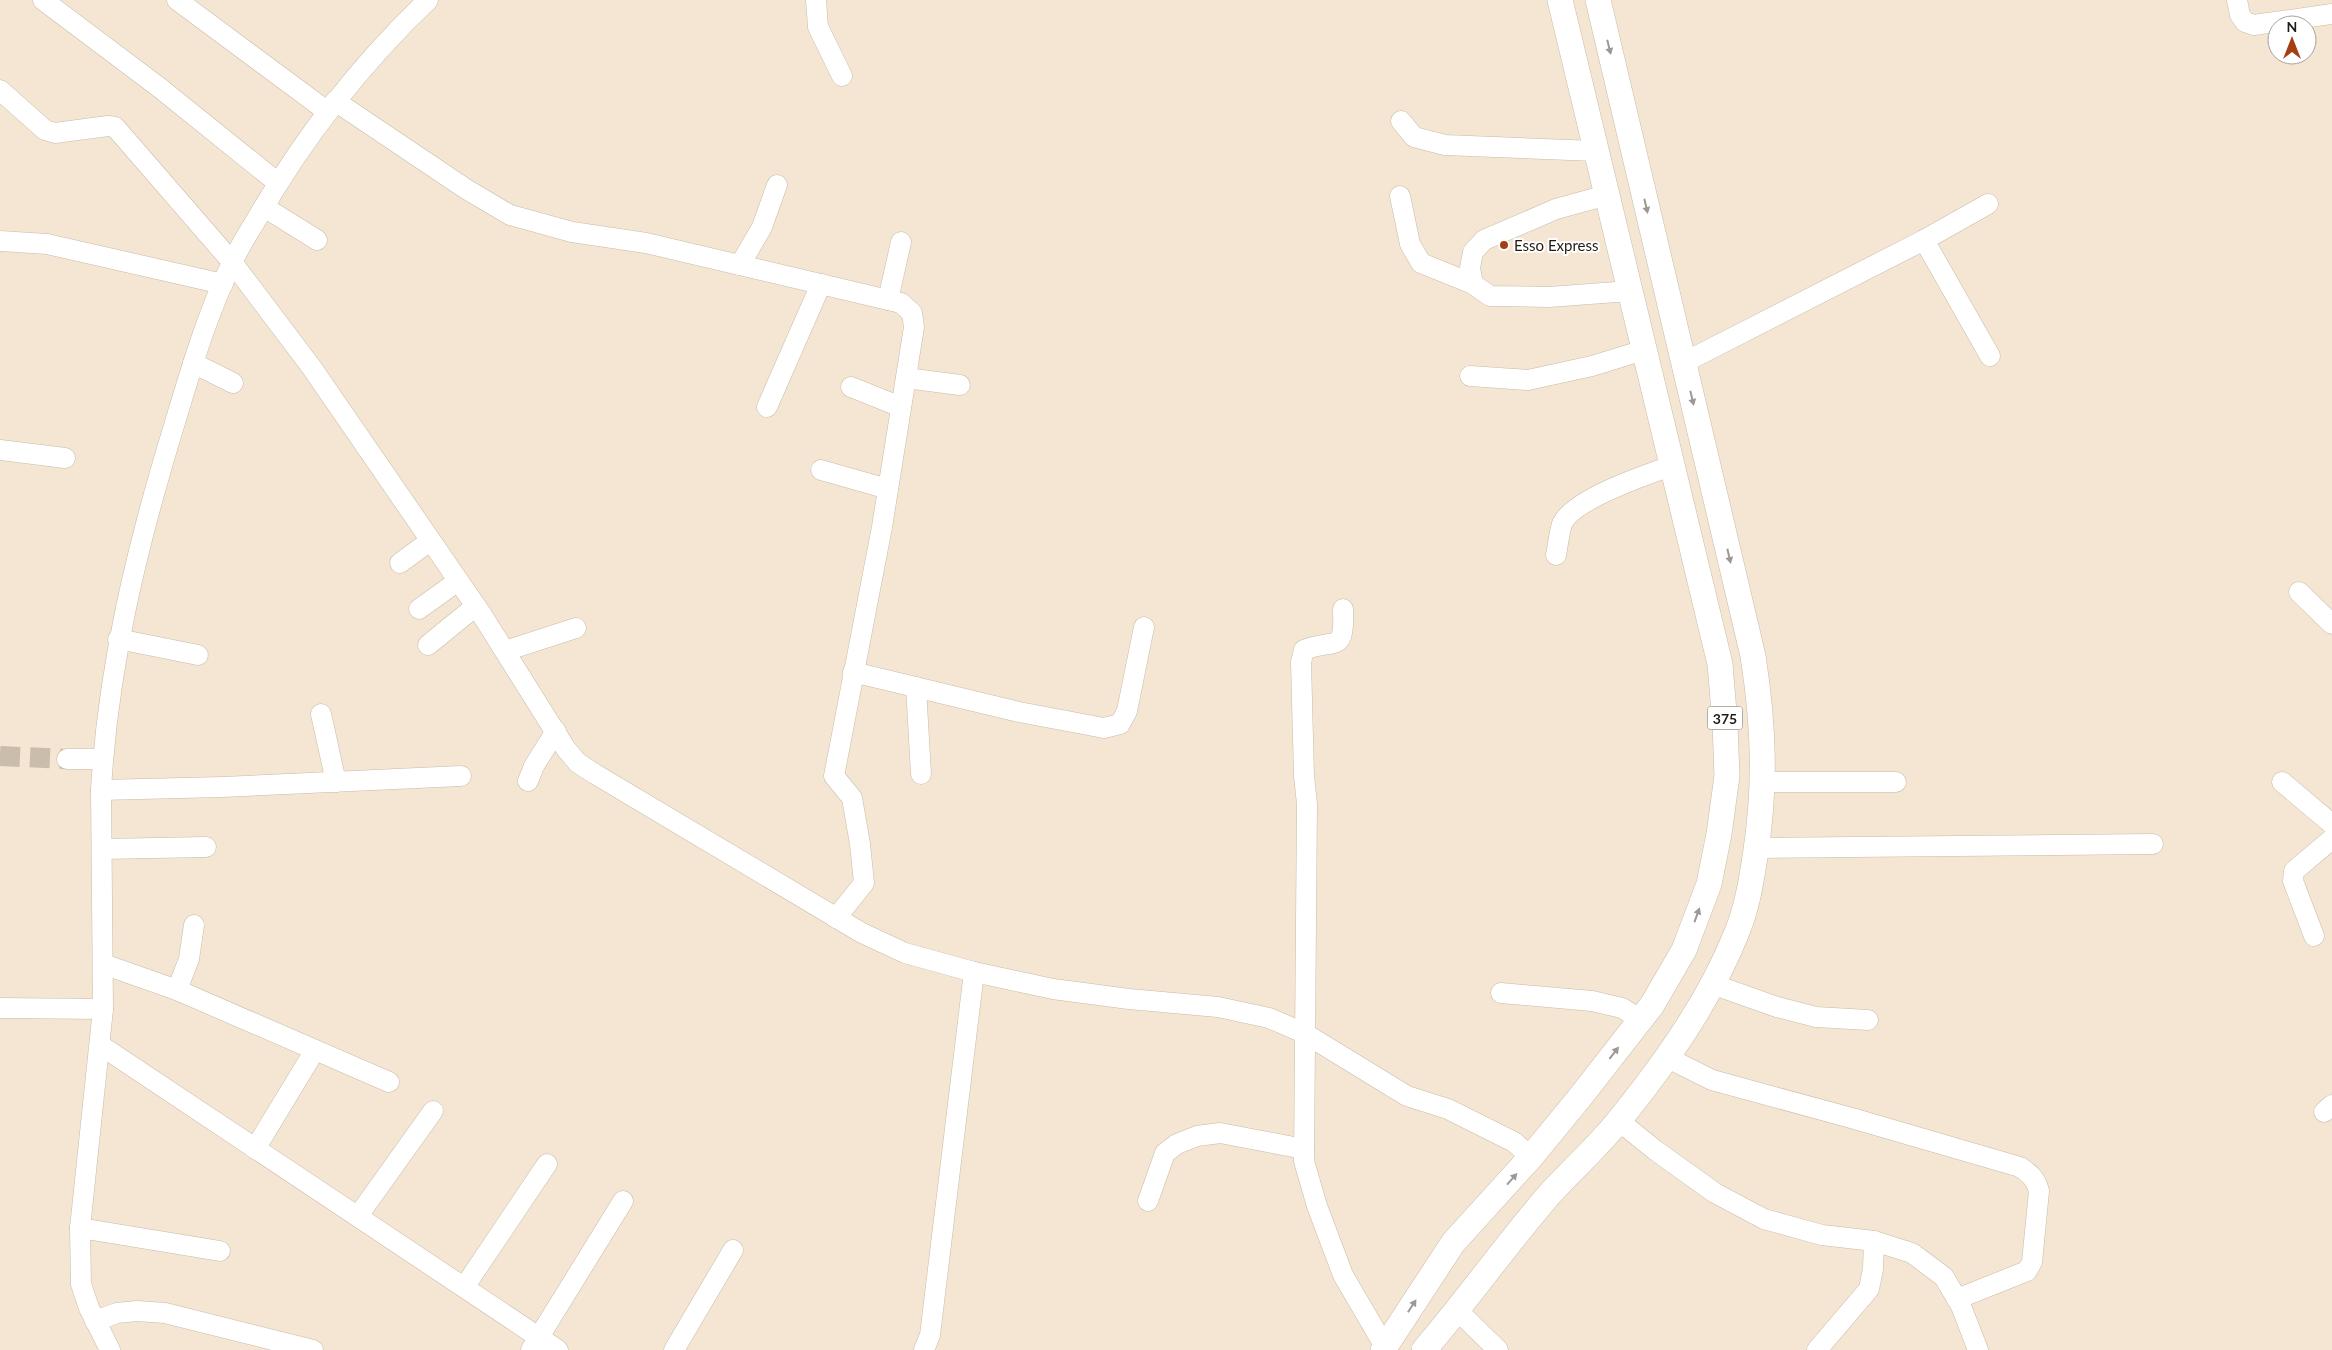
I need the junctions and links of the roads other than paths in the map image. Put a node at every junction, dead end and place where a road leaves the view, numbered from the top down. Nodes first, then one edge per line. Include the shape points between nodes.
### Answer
1 (43, 0) edge
2 (177, 0) edge
3 (428, 0) edge
4 (816, 0) edge
5 (1560, 0) edge
6 (1598, 0) edge
7 (2237, 0) edge
8 (2332, 14) edge
9 (842, 76) dead end
10 (0, 90) edge
11 (332, 106) junction
12 (1401, 121) dead end
13 (1596, 151) junction
14 (278, 183) junction
15 (777, 185) dead end
16 (1400, 196) dead end
17 (1607, 196) junction
18 (1988, 204) dead end
19 (264, 207) junction
20 (318, 240) dead end
21 (1924, 240) junction
22 (0, 241) edge
23 (901, 242) dead end
24 (232, 262) junction
25 (740, 265) junction
26 (223, 284) junction
27 (821, 284) junction
28 (1474, 284) junction
29 (1630, 291) junction
30 (888, 300) junction
31 (1644, 350) junction
32 (1990, 356) dead end
33 (193, 363) junction
34 (1683, 363) junction
35 (1470, 376) dead end
36 (906, 378) junction
37 (233, 383) dead end
38 (960, 385) dead end
39 (851, 387) dead end
40 (767, 407) dead end
41 (901, 407) junction
42 (0, 450) edge
43 (65, 458) dead end
44 (1671, 466) junction
45 (821, 470) dead end
46 (888, 489) junction
47 (430, 541) junction
48 (1556, 555) dead end
49 (400, 563) dead end
50 (458, 581) junction
51 (2299, 592) dead end
52 (476, 606) junction
53 (419, 609) dead end
54 (1343, 610) dead end
55 (2332, 624) edge
56 (576, 628) dead end
57 (1144, 628) dead end
58 (118, 639) junction
59 (428, 645) dead end
60 (505, 650) junction
61 (198, 655) dead end
62 (853, 672) junction
63 (916, 687) junction
64 (321, 714) dead end
65 (556, 732) junction
66 (67, 759) tunnel mouth
67 (102, 760) junction
68 (921, 774) dead end
69 (461, 776) dead end
70 (528, 781) dead end
71 (336, 782) junction
72 (1762, 782) junction
73 (1896, 782) dead end
74 (2282, 782) dead end
75 (101, 790) junction
76 (2332, 824) edge
77 (2332, 838) edge
78 (2153, 844) dead end
79 (206, 847) dead end
80 (1756, 848) junction
81 (102, 849) junction
82 (836, 918) junction
83 (194, 925) dead end
84 (2314, 936) dead end
85 (104, 964) junction
86 (974, 972) junction
87 (1712, 984) junction
88 (177, 990) junction
89 (1500, 993) dead end
90 (0, 1008) edge
91 (102, 1009) junction
92 (1641, 1020) junction
93 (1868, 1020) dead end
94 (1304, 1033) junction
95 (100, 1045) junction
96 (1666, 1057) junction
97 (309, 1060) dead end
98 (389, 1082) dead end
99 (433, 1111) dead end
100 (1619, 1121) junction
101 (255, 1149) junction
102 (1304, 1149) junction
103 (1531, 1157) junction
104 (547, 1164) dead end
105 (623, 1200) dead end
106 (1148, 1201) dead end
107 (358, 1216) junction
108 (80, 1228) junction
109 (1874, 1241) junction
110 (733, 1250) dead end
111 (220, 1251) dead end
112 (465, 1286) junction
113 (1957, 1299) junction
114 (1456, 1310) junction
115 (95, 1321) junction
116 (535, 1344) edge
117 (1384, 1349) edge
118 (110, 1350) edge
119 (313, 1350) edge
120 (558, 1350) edge
121 (674, 1350) edge
122 (924, 1350) edge
123 (1424, 1350) edge
124 (1498, 1350) edge
125 (1817, 1350) edge
126 (1978, 1350) edge

1 - 14 street
2 - 11 street
3 - 11 street via 381,48
4 - 9 street via 818,27
5 - 13 main road, 375
6 -> 34 main road, 375
7 - 8 street via 2244,22 2254,25
10 - 24 street via 45,130 55,133 115,127
11 - 14 street
11 - 25 street via 510,215 572,232 646,243
12 - 13 street via 1414,137 1445,145
13 - 17 main road, 375
14 - 19 street
15 - 25 street via 762,227
16 - 28 street via 1410,244 1421,263
17 - 28 street via 1556,209 1484,240 1474,252 1470,268
17 - 29 main road, 375
18 - 21 street
19 - 20 street
19 - 24 street
21 - 32 street
21 - 34 street
22 - 26 street via 47,244
23 - 30 street
24 - 26 street
24 - 47 street via 312,368
25 - 27 street
26 - 33 street
27 - 30 street
27 - 40 street
28 - 29 street via 1490,296 1549,297
29 - 31 main road, 375
30 - 36 street via 901,303 912,313 914,327
31 - 35 street via 1528,380
31 - 44 main road, 375
33 - 37 street
33 - 58 street via 158,477
34 -> 72 main road, 375 via 1754,656 1762,710
36 - 38 street
36 - 41 street
39 - 41 street
41 - 46 street
42 - 43 street
44 - 48 street via 1621,483 1577,508 1563,523
92 -> 44 main road, 375 via 1684,950 1709,884 1727,776 1720,664
45 - 46 street
46 - 62 street
47 - 49 street
47 - 50 street
50 - 52 street
50 - 53 street
51 - 55 street
52 - 59 street
52 - 60 street
54 - 94 street via 1341,639 1304,650 1301,662 1307,804
56 - 60 street
57 - 63 street via 1128,711 1120,724 1104,728
58 - 61 street
58 - 67 street
60 - 65 street
62 - 63 street
62 - 82 street via 834,776 852,798 864,883
63 - 68 street
64 - 71 street
65 - 70 street
65 - 82 street via 578,762 594,774
66 - 67 street
67 - 75 street
69 - 71 street
71 - 75 street
72 - 73 street
72 - 80 main road, 375
74 - 76 street
75 - 81 street
77 - 84 street via 2294,871 2293,880
78 - 80 street
79 - 81 street
80 - 87 main road, 375 via 1749,893 1738,930
81 - 85 street
82 - 86 street via 904,953
83 - 88 street via 189,959
85 - 88 street
85 - 91 street
86 - 94 street via 1053,989 1218,1007 1269,1018
86 - 122 street via 930,1335
87 - 93 street via 1797,1012
87 - 96 main road, 375
88 - 98 street
89 - 92 street via 1592,1001 1622,1008
90 - 91 street
91 - 95 street
103 -> 92 main road, 375
94 - 102 street
94 - 103 street via 1407,1096 1448,1109 1514,1142
95 - 101 street
95 - 108 street
96 - 100 main road, 375
96 - 113 street via 1712,1080 2020,1167 2031,1175 2039,1191 2032,1262 2027,1271
97 - 101 street
99 - 107 street
100 - 109 street via 1716,1193 1764,1219 1822,1235
100 - 114 main road, 375 via 1525,1222
101 - 107 street
102 - 106 street via 1220,1133 1197,1136 1165,1153
102 - 117 street via 1304,1161 1317,1206 1343,1275
117 -> 103 main road, 375 via 1453,1244
104 - 112 street
105 - 116 street
107 - 112 street
108 - 111 street
108 - 115 street via 82,1284
109 - 113 street via 1912,1254 1944,1277
109 - 125 street via 1869,1289
110 - 121 street
112 - 116 street
113 - 126 street
114 - 123 main road, 375
114 - 124 street
115 - 118 street
115 - 119 street via 117,1313 165,1313
116 - 120 street

